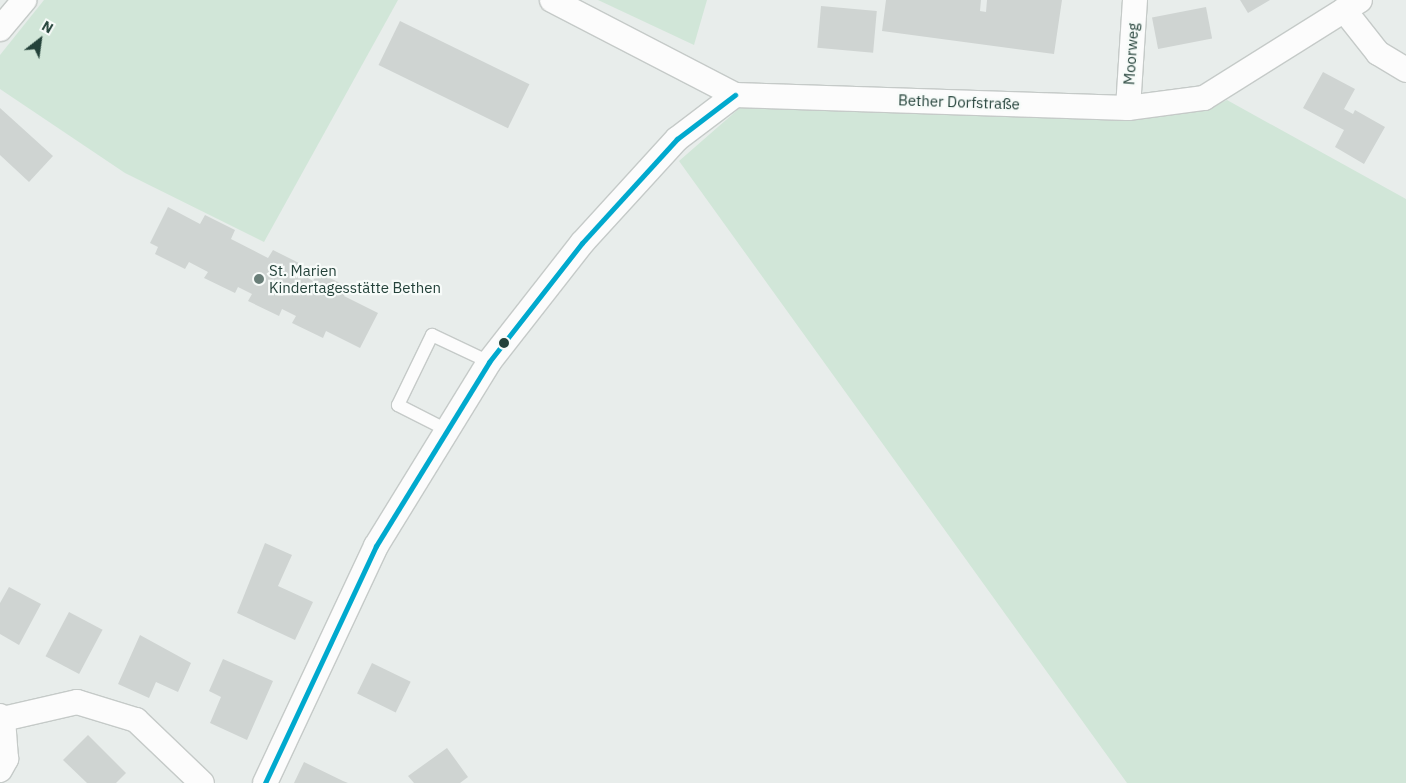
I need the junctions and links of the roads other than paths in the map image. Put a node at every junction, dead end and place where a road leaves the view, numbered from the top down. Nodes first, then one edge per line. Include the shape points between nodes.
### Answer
1 (24, 0) edge
2 (552, 0) edge
3 (1135, 0) edge
4 (1352, 5) edge
5 (0, 29) edge
6 (1406, 70) edge
7 (736, 95) junction
8 (1128, 108) junction
9 (488, 362) junction
10 (447, 430) junction
11 (2, 718) edge
12 (0, 770) edge
13 (202, 783) edge
14 (265, 783) edge

1 - 5 street
2 - 7 street, Bether Dorfstraße
3 - 8 street, Moorweg
4 - 6 street via 1378,53
4 - 8 street, Bether Dorfstraße via 1204,98
7 - 8 street, Bether Dorfstraße
7 - 9 street via 677,139 582,243
9 - 10 street
9 - 10 lane via 432,335 398,404
10 - 14 street via 376,546
11 - 12 street via 6,759
11 - 13 street via 77,702 136,720

